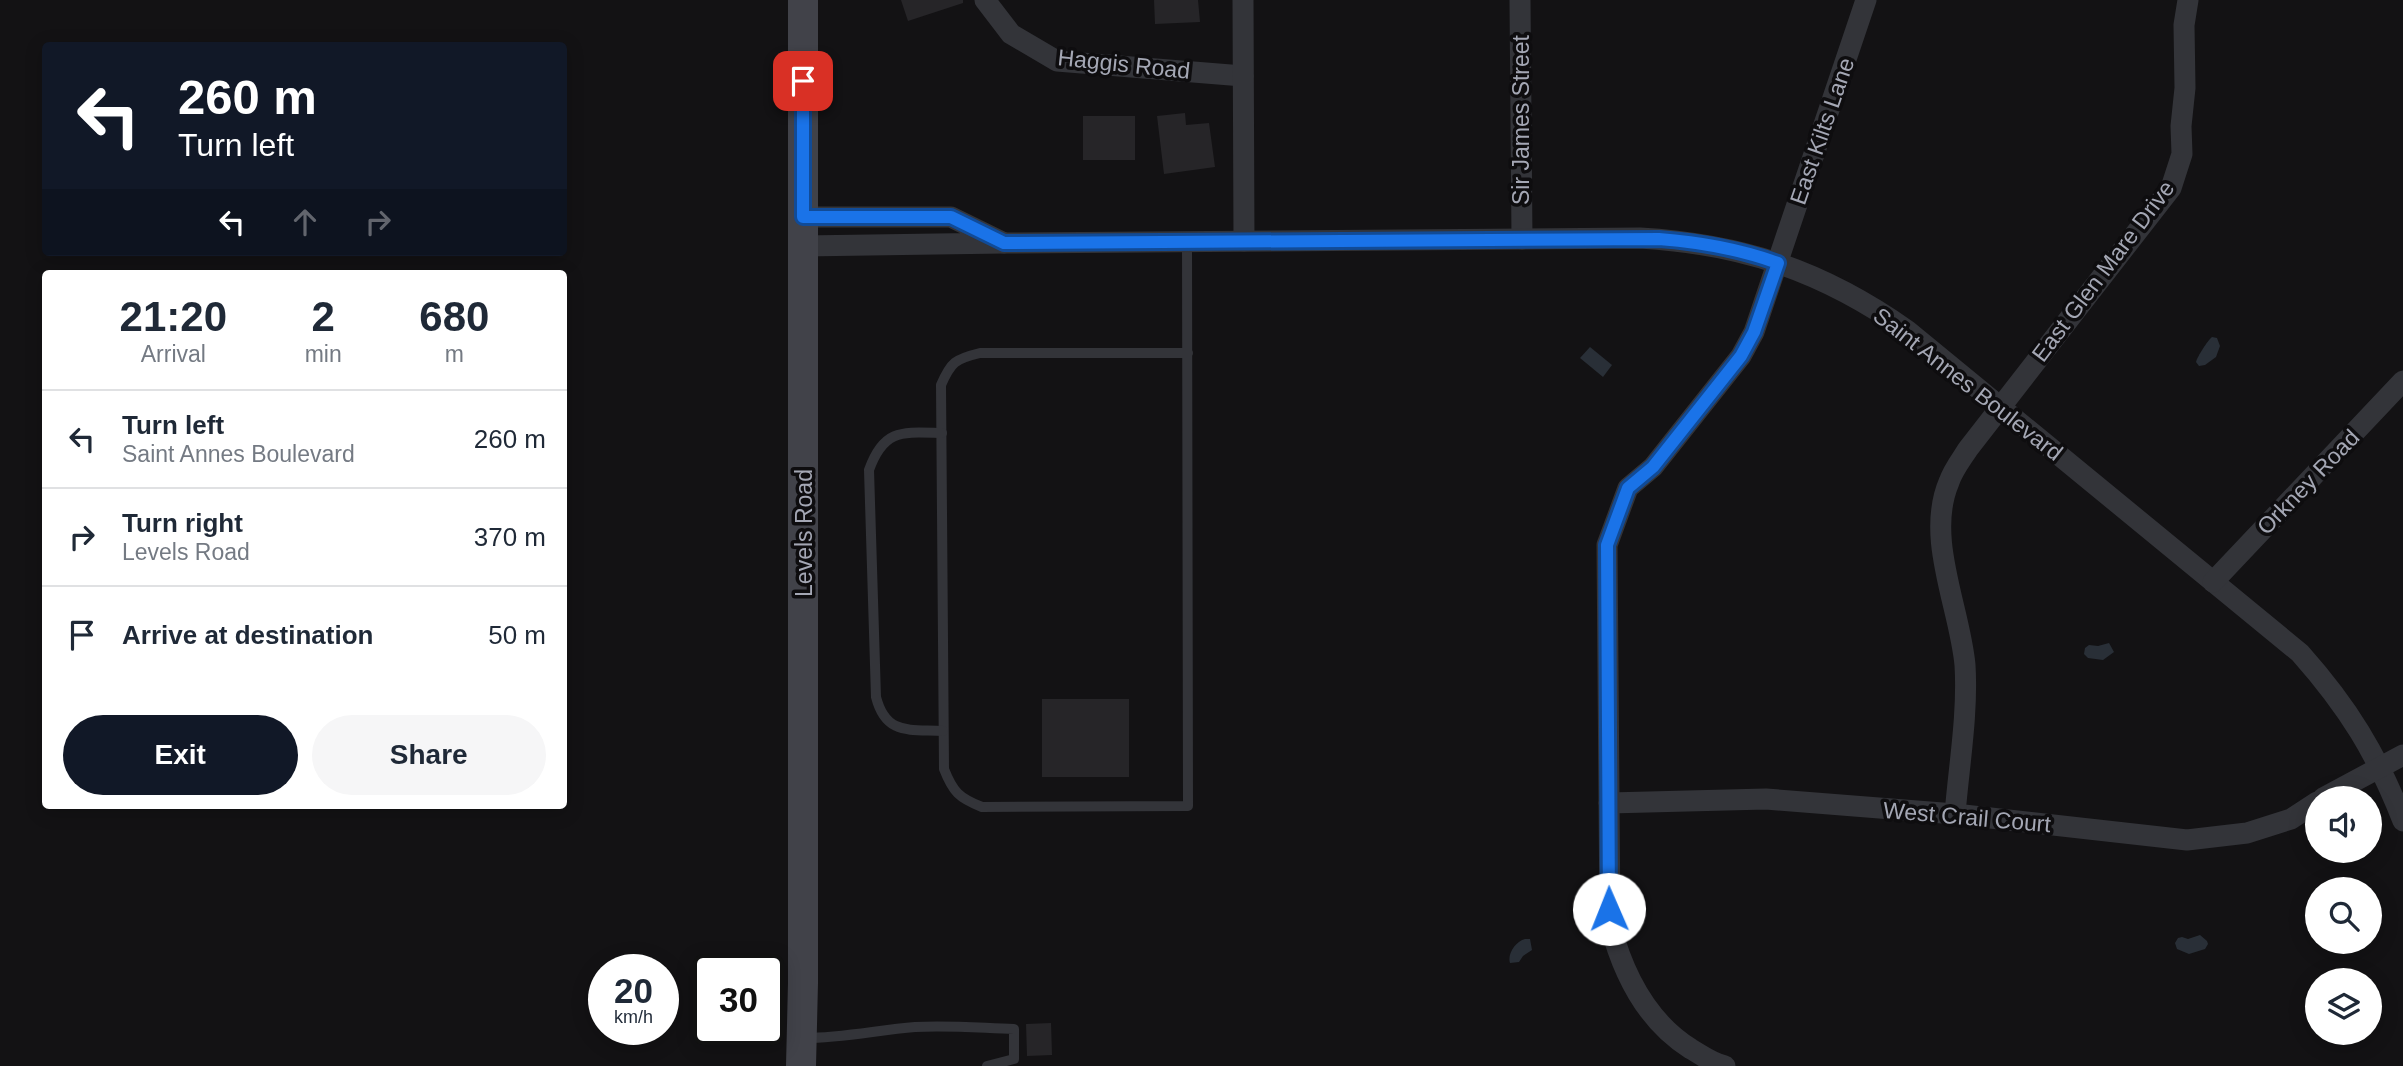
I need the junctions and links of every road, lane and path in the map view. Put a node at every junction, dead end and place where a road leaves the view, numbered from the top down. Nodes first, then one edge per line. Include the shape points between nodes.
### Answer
1 (803, 0) edge
2 (985, 0) edge
3 (1242, 0) edge
4 (1520, 0) edge
5 (1866, 0) edge
6 (2188, 0) edge
7 (1243, 76) junction
8 (803, 231) junction
9 (1522, 239) junction
10 (1187, 241) junction
11 (1244, 241) junction
12 (1004, 243) junction
13 (1778, 263) junction
14 (1188, 352) junction
15 (2403, 382) edge
16 (2001, 407) junction
17 (942, 433) junction
18 (2213, 582) junction
19 (943, 731) junction
20 (2403, 755) edge
21 (2379, 768) junction
22 (2345, 786) edge
23 (1609, 803) junction
24 (2305, 809) edge
25 (1955, 814) junction
26 (2403, 821) edge
27 (802, 1052) edge
28 (987, 1066) edge
29 (1725, 1066) edge

1 - 8 main road, Levels Road
2 - 7 street, Haggis Road via 1011,34 1057,61
3 - 7 street
4 - 9 street, Sir James Street
5 - 13 street, East Kilts Lane
6 - 16 street, East Glen Mare Drive via 2182,154 2171,187
7 - 11 street
8 - 12 street, Saint Annes Boulevard
8 - 12 street, Saint Annes Boulevard via 951,217
8 - 27 main road, Levels Road
9 - 11 street, Saint Annes Boulevard
9 - 13 street, Saint Annes Boulevard via 1677,240
10 - 11 street, Saint Annes Boulevard
10 - 12 street, Saint Annes Boulevard
10 - 14 lane
13 - 16 street, Saint Annes Boulevard via 1810,274 1881,312
13 - 23 street, East Kilts Lane via 1741,356 1653,467 1628,488 1607,545
14 - 17 lane via 980,353 962,357 949,366 942,385
14 - 19 lane via 1188,806 982,807 964,800 950,786 944,769
15 - 18 street, Orkney Road
16 - 18 street, Saint Annes Boulevard
16 - 25 street, East Glen Mare Drive via 1948,482 1941,516 1942,551 1965,664
17 - 19 lane
17 - 19 lane via 902,432 888,439 875,453 869,470 880,712 887,722 901,728
18 - 21 street, Saint Annes Boulevard via 2300,653 2363,735
20 - 21 street
21 - 22 street
21 - 26 street, Saint Annes Boulevard
23 - 25 street, West Crail Court via 1766,799
23 - 29 street, East Kilts Lane via 1610,924 1619,958 1635,991 1671,1036
24 - 25 street, West Crail Court via 2248,832 2187,840
27 - 28 lane via 833,1038 912,1027 1014,1029 1014,1059

